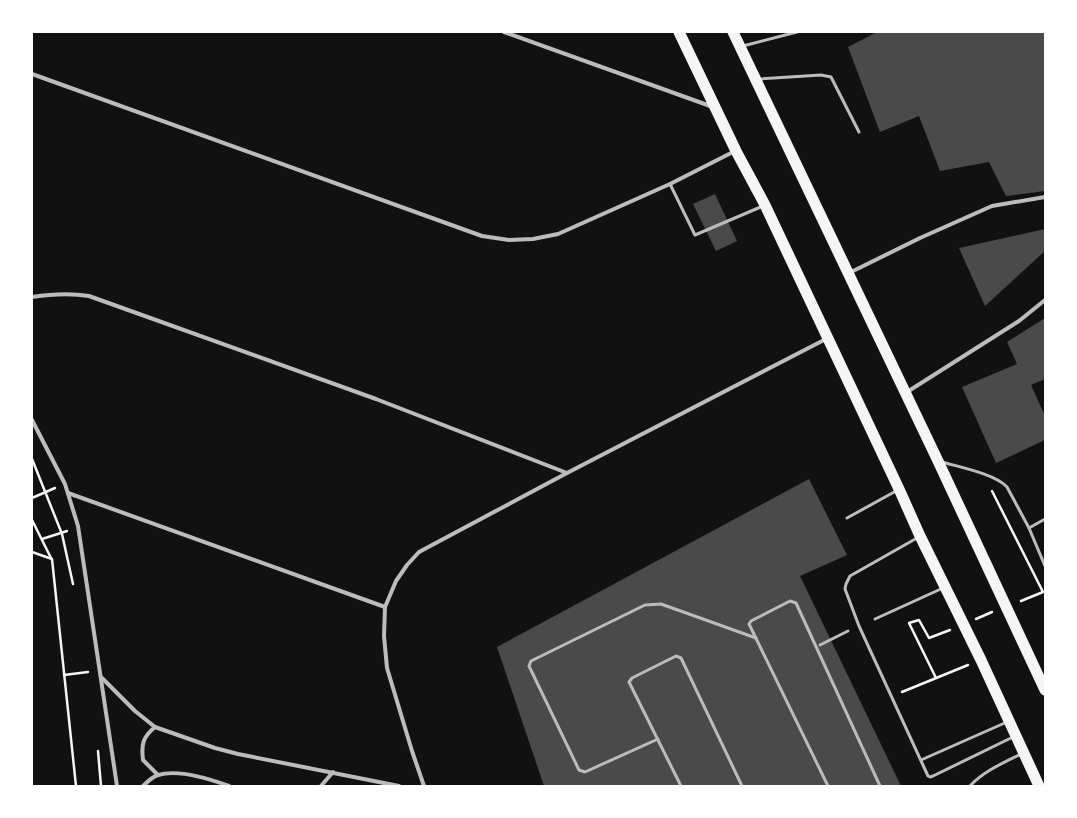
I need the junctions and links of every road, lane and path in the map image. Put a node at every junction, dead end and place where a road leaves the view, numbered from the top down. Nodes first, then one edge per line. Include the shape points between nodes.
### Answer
1 (504, 32) edge
2 (679, 32) edge
3 (733, 32) edge
4 (796, 32) edge
5 (781, 34) edge
6 (740, 47) junction
7 (32, 74) edge
8 (755, 79) junction
9 (716, 108) junction
10 (859, 132) dead end
11 (736, 151) junction
12 (670, 184) junction
13 (1045, 197) edge
14 (765, 205) junction
15 (848, 273) junction
16 (32, 297) edge
17 (1045, 300) edge
18 (827, 338) junction
19 (905, 393) junction
20 (32, 420) edge
21 (32, 459) edge
22 (938, 461) junction
23 (567, 472) junction
24 (984, 475) junction
25 (64, 484) junction
26 (900, 489) junction
27 (45, 492) junction
28 (68, 493) junction
29 (32, 498) edge
30 (847, 518) dead end
31 (32, 520) edge
32 (1045, 520) edge
33 (78, 526) junction
34 (1029, 528) junction
35 (62, 534) junction
36 (920, 536) junction
37 (42, 539) junction
38 (32, 552) edge
39 (52, 559) junction
40 (1045, 566) edge
41 (73, 586) dead end
42 (946, 587) junction
43 (1014, 604) dead end
44 (385, 607) junction
45 (993, 612) dead end
46 (876, 619) dead end
47 (972, 621) dead end
48 (950, 629) dead end
49 (848, 631) dead end
50 (756, 638) junction
51 (820, 644) dead end
52 (981, 660) junction
53 (88, 665) dead end
54 (100, 670) junction
55 (89, 672) junction
56 (64, 674) junction
57 (102, 678) junction
58 (936, 678) junction
59 (90, 679) dead end
60 (1045, 690) edge
61 (891, 696) junction
62 (1010, 721) junction
63 (155, 727) junction
64 (1016, 736) junction
65 (658, 739) junction
66 (97, 749) dead end
67 (1024, 753) junction
68 (921, 760) junction
69 (333, 772) junction
70 (158, 775) junction
71 (76, 786) edge
72 (101, 786) edge
73 (117, 786) edge
74 (142, 786) edge
75 (229, 786) edge
76 (321, 786) edge
77 (399, 786) edge
78 (424, 786) edge
79 (681, 786) edge
80 (742, 786) edge
81 (828, 786) edge
82 (880, 786) edge
83 (970, 786) edge
84 (1039, 786) edge

1 - 9 street
2 - 9 highway
3 - 6 highway
4 - 5 lane
5 - 6 lane
6 - 8 highway
7 - 12 street via 482,236 517,240 558,234
8 - 10 lane via 821,75 831,77
8 - 15 highway
9 - 11 highway
11 - 12 street
11 - 14 highway
12 - 14 lane via 695,235
13 - 15 street via 992,206
14 - 18 highway
15 - 19 highway
16 - 23 street via 55,294 90,296 376,399
17 - 19 street via 1019,321
18 - 23 street
18 - 26 highway
19 - 22 highway
20 - 25 street
21 - 27 path
22 - 24 lane
22 - 60 highway
23 - 44 street via 419,552 396,581
24 - 34 lane via 1000,480 1007,487
24 - 43 path via 1043,592
25 - 27 path
25 - 28 street
26 - 30 lane
26 - 36 highway
27 - 29 path
27 - 35 path
28 - 33 street
28 - 44 street
31 - 37 path
32 - 34 lane
33 - 35 path
33 - 54 street
34 - 40 lane
35 - 37 path
35 - 41 path
36 - 42 highway
36 - 61 lane via 850,576 846,584 845,593
37 - 39 path
38 - 39 path
39 - 56 path
42 - 46 lane
42 - 52 highway
44 - 78 street via 387,668
45 - 47 path
48 - 58 path via 928,638 919,620 909,623
49 - 51 lane
50 - 65 lane via 656,603 531,661 529,666 579,770 585,772
50 - 81 lane
50 - 82 lane via 750,622 790,601 796,603
52 - 58 path
52 - 62 highway
53 - 55 path
54 - 55 path
54 - 57 street
55 - 56 path
55 - 59 path
56 - 71 path
57 - 63 street
57 - 73 street
58 - 61 path
61 - 68 lane
62 - 64 highway
62 - 68 lane
63 - 69 street via 214,748
63 - 70 street via 144,741 142,760
64 - 67 highway
64 - 68 lane via 931,776 928,776
65 - 79 lane
65 - 80 lane via 629,680 673,656 678,656
66 - 72 path
67 - 83 lane via 990,770
67 - 84 highway
69 - 76 street
69 - 77 street
70 - 74 street
70 - 75 street via 188,775

